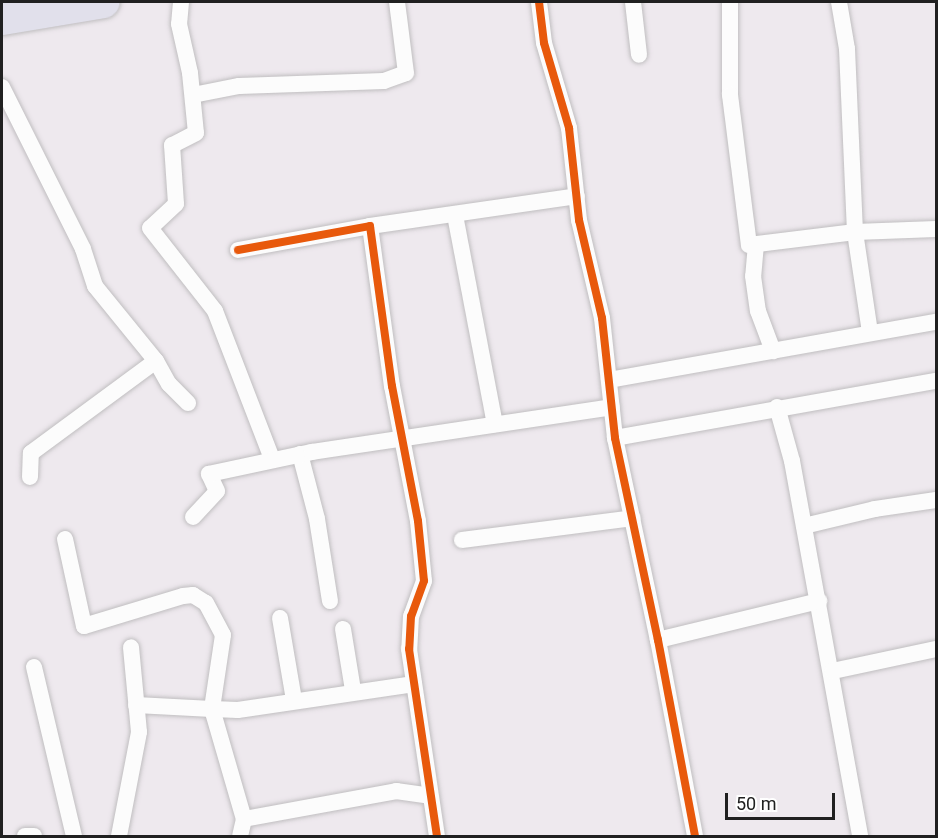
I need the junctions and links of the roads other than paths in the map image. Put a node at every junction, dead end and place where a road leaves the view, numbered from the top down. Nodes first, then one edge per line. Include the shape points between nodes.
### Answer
1 (104, 2) edge
2 (181, 2) edge
3 (397, 2) edge
4 (539, 2) edge
5 (633, 2) edge
6 (730, 2) edge
7 (839, 2) edge
8 (2, 19) edge
9 (639, 55) dead end
10 (2, 87) edge
11 (193, 95) junction
12 (577, 196) junction
13 (455, 215) junction
14 (370, 226) junction
15 (936, 229) edge
16 (855, 232) junction
17 (756, 244) junction
18 (238, 249) dead end
19 (936, 322) edge
20 (870, 332) junction
21 (773, 351) junction
22 (156, 361) junction
23 (609, 380) junction
24 (936, 381) edge
25 (188, 403) dead end
26 (612, 407) junction
27 (777, 407) junction
28 (495, 424) junction
29 (402, 438) junction
30 (615, 438) junction
31 (300, 454) junction
32 (272, 459) junction
33 (30, 477) dead end
34 (936, 500) edge
35 (193, 517) dead end
36 (633, 518) junction
37 (804, 526) junction
38 (65, 539) dead end
39 (462, 540) dead end
40 (330, 601) dead end
41 (819, 601) junction
42 (280, 618) dead end
43 (343, 629) dead end
44 (658, 640) junction
45 (131, 647) dead end
46 (936, 649) edge
47 (34, 667) dead end
48 (833, 672) junction
49 (414, 684) junction
50 (353, 690) junction
51 (294, 700) junction
52 (136, 705) junction
53 (213, 709) junction
54 (430, 796) junction
55 (244, 819) junction
56 (25, 837) edge
57 (34, 837) edge
58 (74, 837) edge
59 (119, 837) edge
60 (240, 837) edge
61 (437, 837) edge
62 (695, 837) edge
63 (860, 837) edge

1 - 8 highway
2 - 11 street via 179,24
3 - 11 street via 406,73 384,81 239,87
4 - 12 street via 544,43 569,128
5 - 9 street
6 - 17 street via 730,94 740,194 749,245
7 - 16 street via 847,49
10 - 22 street via 83,249 96,286
11 - 32 street via 196,133 172,145 176,204 150,228 214,311
12 - 13 street
12 - 23 street via 603,318
13 - 14 street
13 - 28 street
14 - 18 street
14 - 29 street
15 - 16 street
16 - 17 street
16 - 20 street
17 - 21 street via 753,276 758,311
19 - 20 street
20 - 21 street
21 - 23 street
22 - 25 street via 169,384
22 - 33 street via 32,453
23 - 26 street
24 - 27 street
26 - 28 street
26 - 30 street
27 - 30 street
27 - 37 street
28 - 29 street
29 - 31 street
29 - 49 street via 418,521 424,581 411,616 409,649
30 - 36 street
31 - 32 street
31 - 40 street via 317,519
32 - 35 street via 209,474 217,491
34 - 37 street
36 - 39 street
36 - 44 street
37 - 41 street
38 - 53 street via 84,626 183,596 193,595 206,603 223,635
41 - 44 street
41 - 48 street
42 - 51 street
43 - 50 street
44 - 62 street
45 - 52 street
46 - 48 street
47 - 58 street
48 - 63 street
49 - 50 street
49 - 54 street
50 - 51 street
51 - 53 street via 238,710
52 - 53 street
52 - 59 street via 139,732
53 - 55 street
54 - 55 street via 396,790
54 - 61 street
55 - 60 street
56 - 57 street

